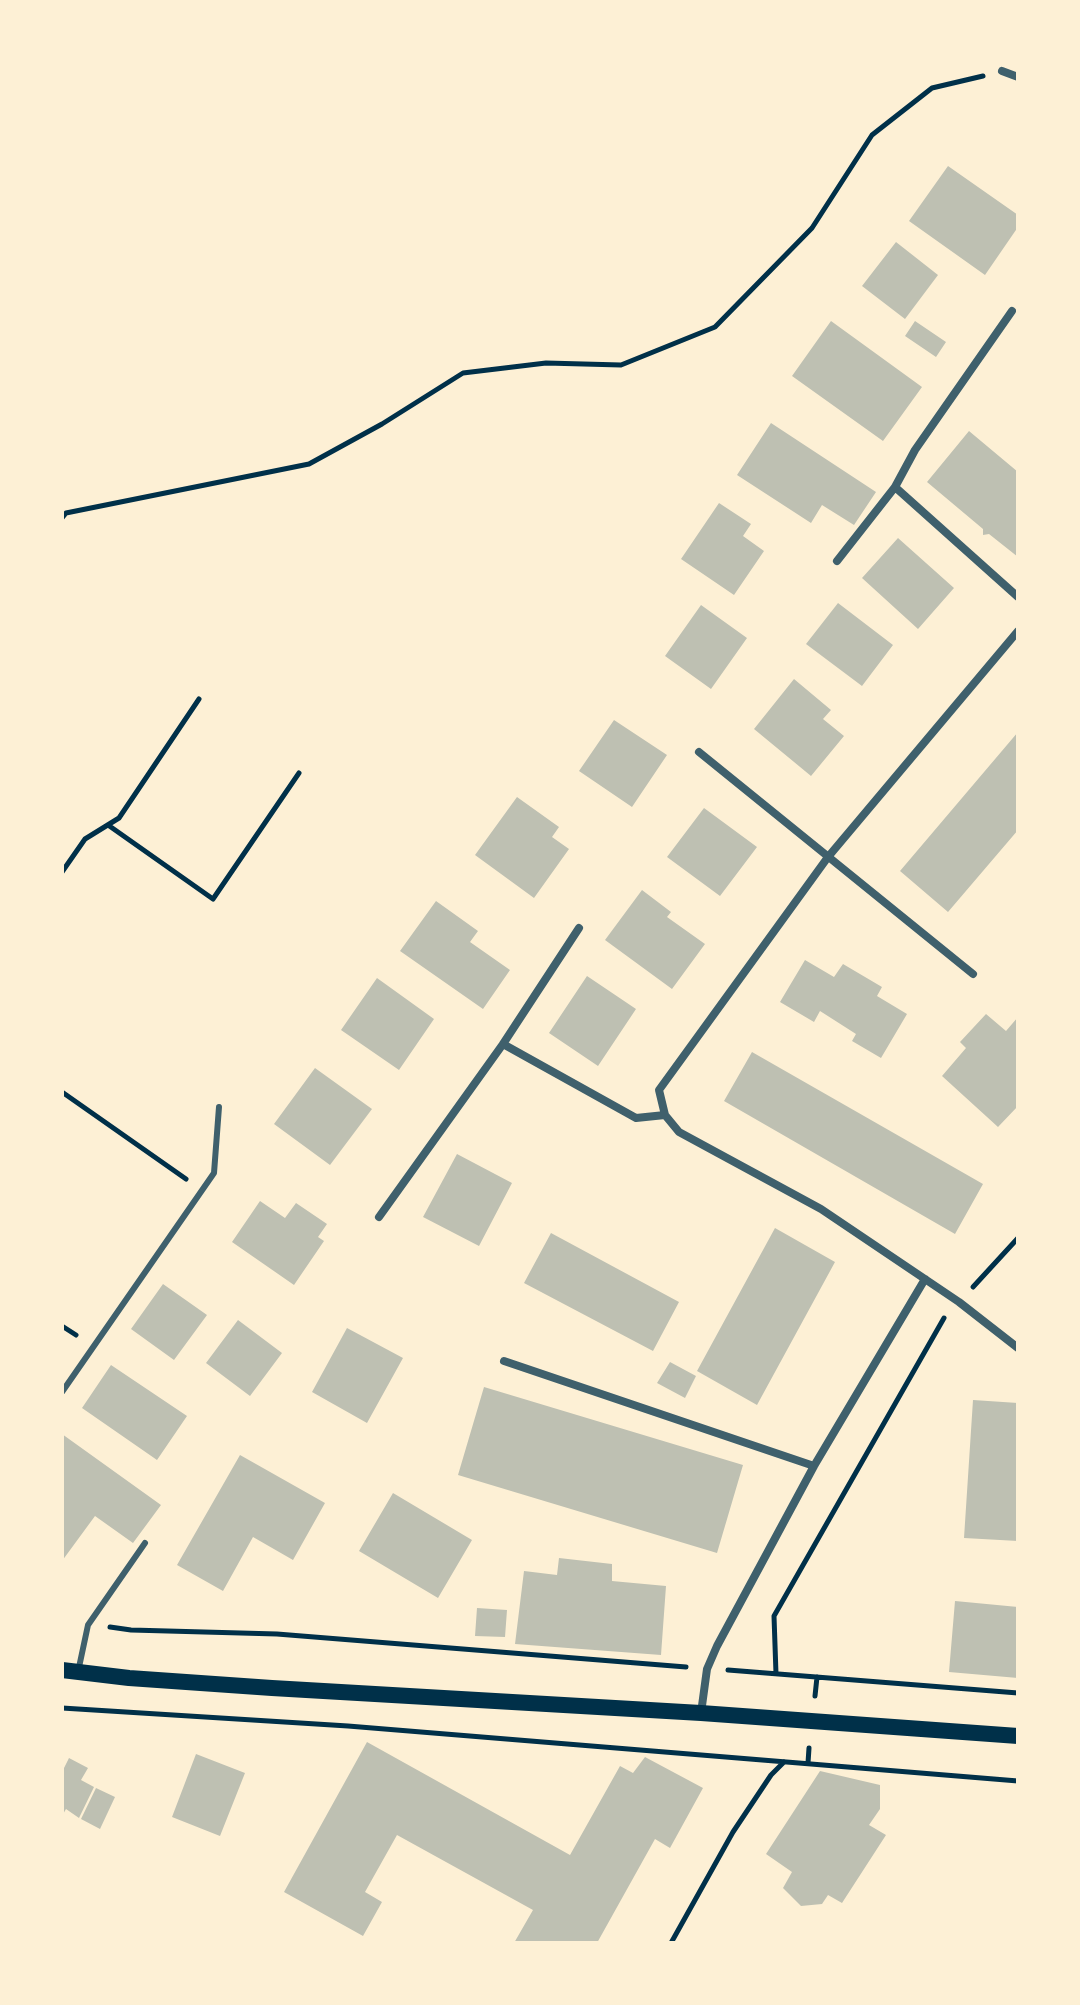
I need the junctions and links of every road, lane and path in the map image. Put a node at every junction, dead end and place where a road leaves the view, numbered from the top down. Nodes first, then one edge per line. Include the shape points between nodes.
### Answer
1 (1002, 71) joint
2 (1018, 77) edge
3 (1012, 311) dead end
4 (895, 487) junction
5 (62, 518) edge
6 (837, 561) dead end
7 (1018, 597) edge
8 (1018, 631) edge
9 (199, 699) dead end
10 (699, 752) dead end
11 (299, 773) dead end
12 (108, 825) junction
13 (828, 857) junction
14 (62, 872) edge
15 (579, 928) dead end
16 (973, 974) dead end
17 (503, 1044) junction
18 (62, 1092) edge
19 (219, 1107) dead end
20 (665, 1115) junction
21 (202, 1190) junction
22 (379, 1217) dead end
23 (1018, 1238) edge
24 (925, 1279) junction
25 (959, 1302) junction
26 (1018, 1348) edge
27 (504, 1361) dead end
28 (62, 1392) edge
29 (814, 1466) junction
30 (145, 1543) dead end
31 (88, 1625) junction
32 (707, 1669) junction
33 (70, 1672) edge
34 (776, 1674) junction
35 (817, 1677) junction
36 (1018, 1693) edge
37 (815, 1697) dead end
38 (62, 1708) edge
39 (701, 1713) junction
40 (1018, 1736) edge
41 (809, 1748) dead end
42 (785, 1762) junction
43 (808, 1763) junction
44 (1018, 1781) edge
45 (671, 1943) edge

1 - 2 street
1 - 5 path via 932,88 872,135 812,228 715,327 621,365 546,363 463,373 309,464 66,513
3 - 4 street
4 - 6 street
4 - 7 street
8 - 13 street
9 - 12 path via 119,818
10 - 13 street
11 - 12 path via 213,899
12 - 14 path via 85,839
13 - 16 street
13 - 20 street via 659,1090
15 - 17 street
17 - 20 street via 636,1118
17 - 22 street
18 - 21 path
19 - 21 lane via 214,1173
20 - 24 street via 679,1132 821,1209
21 - 28 lane
23 - 25 path
24 - 25 street
24 - 29 street
25 - 26 street
25 - 34 path via 943,1319 774,1616
27 - 29 street
29 - 32 street
30 - 31 lane
31 - 32 path via 277,1634
31 - 33 lane
32 - 34 path
32 - 39 street
33 - 39 main road
34 - 35 path
35 - 36 path
35 - 37 path
38 - 42 path
39 - 40 main road
41 - 43 path
42 - 43 path
42 - 45 path via 733,1832
43 - 44 path

